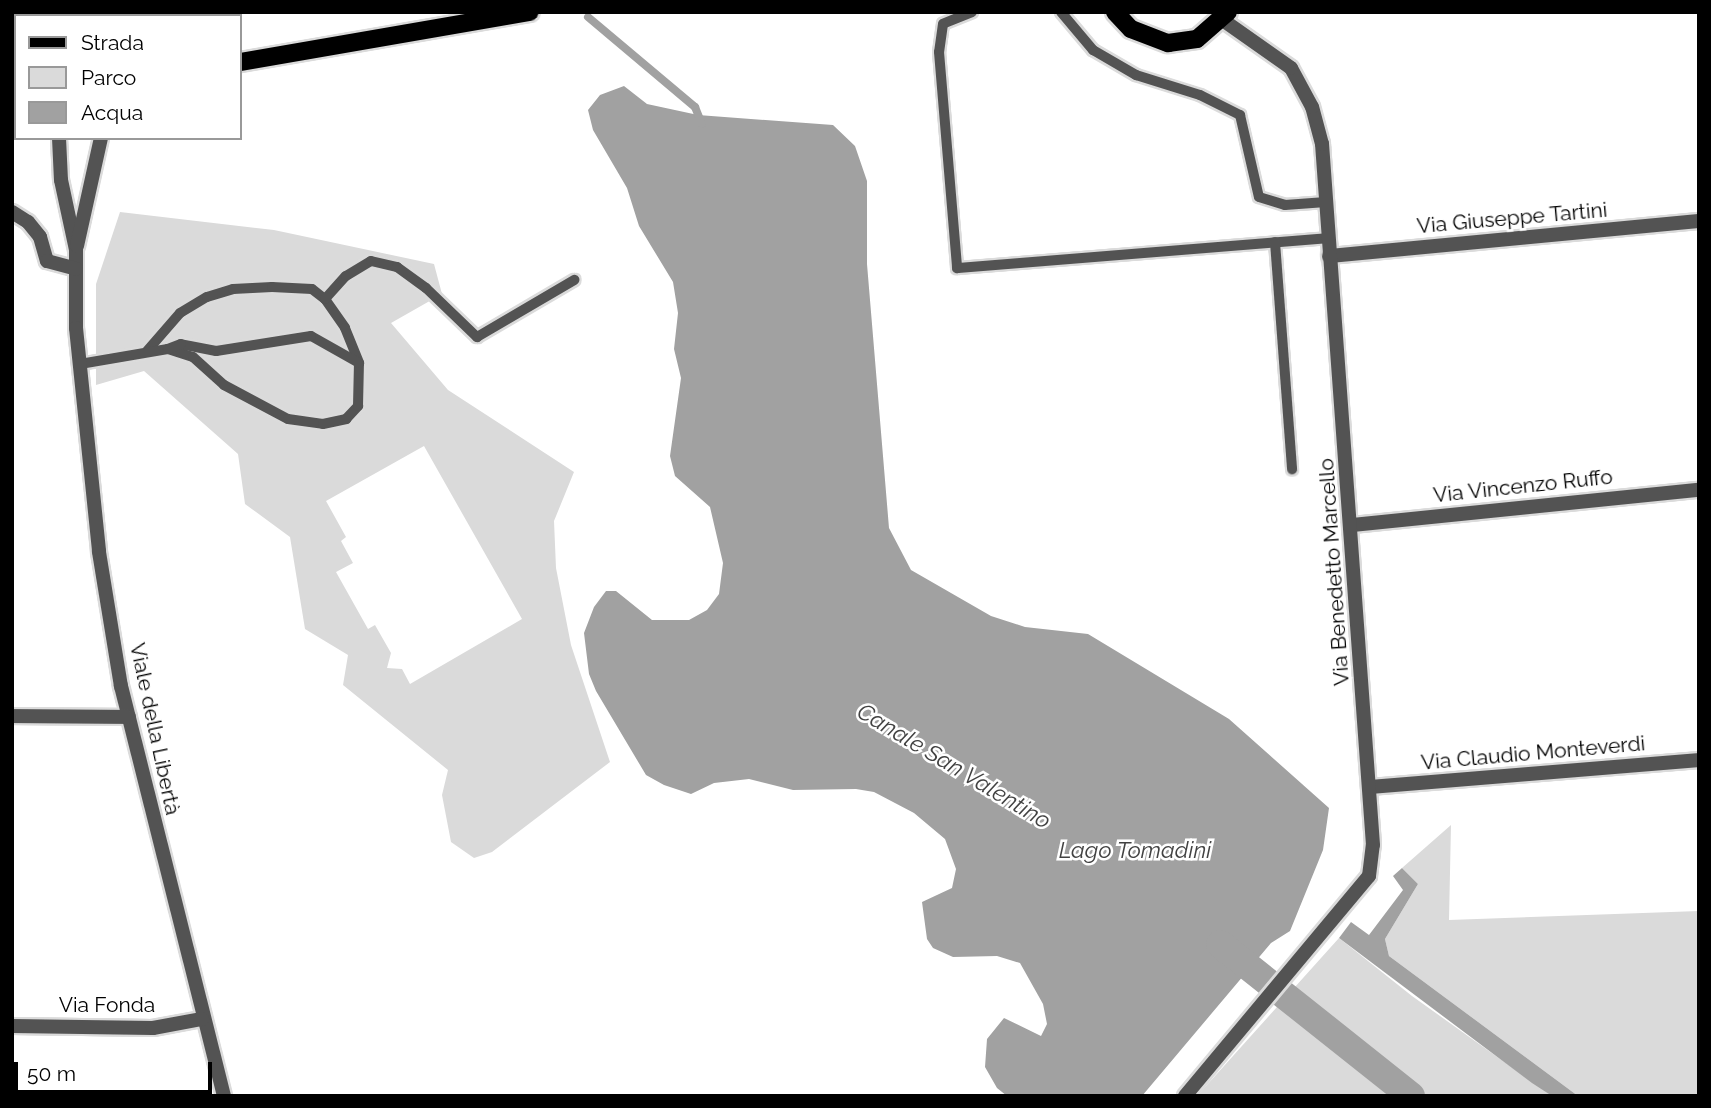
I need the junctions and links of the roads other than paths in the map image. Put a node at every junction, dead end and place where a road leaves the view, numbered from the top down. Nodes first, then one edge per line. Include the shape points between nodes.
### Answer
1 (530, 12) edge
2 (972, 12) edge
3 (1062, 12) edge
4 (1115, 12) edge
5 (1225, 16) edge
6 (242, 62) edge
7 (59, 140) edge
8 (102, 140) edge
9 (1326, 202) junction
10 (12, 212) edge
11 (1699, 222) edge
12 (1328, 238) junction
13 (1275, 242) junction
14 (76, 250) junction
15 (1329, 256) junction
16 (76, 269) junction
17 (573, 280) dead end
18 (325, 299) junction
19 (168, 349) junction
20 (147, 351) junction
21 (359, 363) junction
22 (79, 364) junction
23 (1292, 469) dead end
24 (1699, 490) edge
25 (1352, 525) junction
26 (12, 716) edge
27 (129, 717) junction
28 (1699, 760) edge
29 (1371, 787) junction
30 (202, 1019) junction
31 (12, 1026) edge
32 (224, 1096) edge
33 (1185, 1096) edge

1 - 6 main road
2 - 13 lane via 943,24 939,52 957,268
3 - 9 lane via 1093,50 1136,75 1200,94 1240,115 1259,197 1285,205
4 - 5 main road via 1131,29 1168,43 1196,38
5 - 9 street, Via Benedetto Marcello via 1291,68 1312,107 1322,144
7 - 14 street, Viale della Libertà via 61,180
8 - 14 street, Viale della Libertà
9 - 12 street, Via Benedetto Marcello
10 - 16 street via 29,222 40,237 47,261
11 - 15 street, Via Giuseppe Tartini
12 - 13 lane
12 - 15 street, Via Benedetto Marcello
13 - 23 lane
14 - 16 street, Viale della Libertà
15 - 25 street, Via Benedetto Marcello
16 - 22 street, Viale della Libertà
17 - 18 lane via 477,337 426,288 397,268 371,261 359,265
18 - 20 lane via 312,289 233,289 180,313
18 - 21 lane via 345,328
19 - 20 lane
19 - 21 lane via 181,344 216,351 311,336
19 - 21 lane via 193,357 246,399 288,419 323,424 346,419 358,406
20 - 22 lane
22 - 27 street, Viale della Libertà via 99,552
24 - 25 street, Via Vincenzo Ruffo
25 - 29 street, Via Benedetto Marcello
26 - 27 street
27 - 30 street, Viale della Libertà
28 - 29 street, Via Claudio Monteverdi
29 - 33 street, Via Benedetto Marcello via 1373,845 1368,876
30 - 31 street, Via Fonda via 153,1028
30 - 32 street, Viale della Libertà

